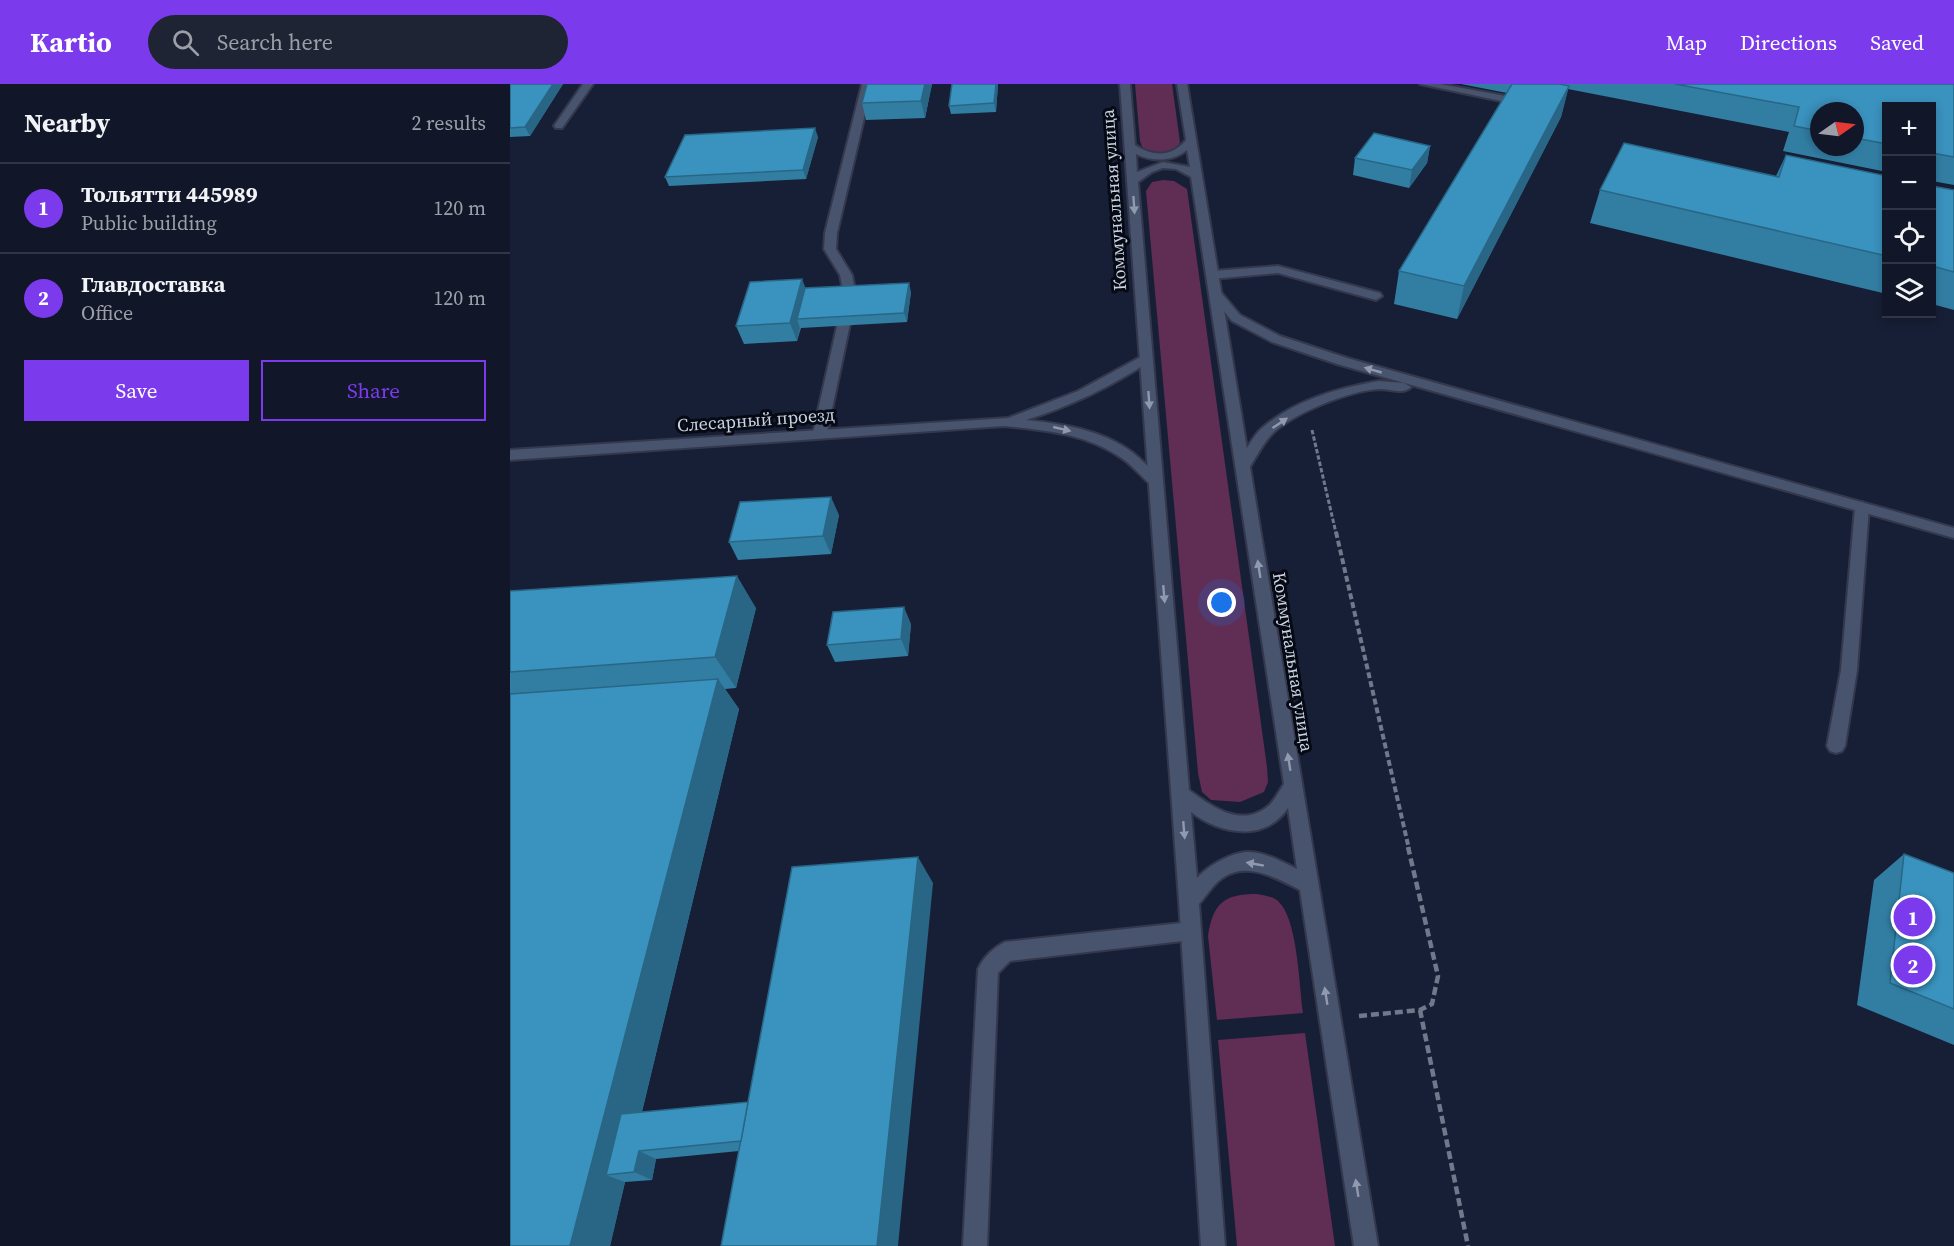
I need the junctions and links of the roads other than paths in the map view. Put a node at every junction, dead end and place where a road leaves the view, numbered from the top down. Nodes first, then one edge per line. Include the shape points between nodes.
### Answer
1 (588, 84) edge
2 (867, 84) edge
3 (1125, 84) edge
4 (1182, 84) edge
5 (1425, 84) edge
6 (1506, 99) edge
7 (559, 126) dead end
8 (1191, 140) junction
9 (1129, 146) junction
10 (1196, 175) junction
11 (1132, 181) junction
12 (1212, 275) junction
13 (1215, 293) junction
14 (1376, 296) dead end
15 (1146, 358) junction
16 (1450, 392) junction
17 (1004, 422) junction
18 (820, 433) junction
19 (510, 455) edge
20 (1243, 467) junction
21 (1155, 481) junction
22 (1862, 507) junction
23 (1954, 533) edge
24 (1836, 746) dead end
25 (1293, 785) junction
26 (1181, 794) junction
27 (1309, 885) junction
28 (1189, 901) junction
29 (1191, 931) junction
30 (975, 1246) edge
31 (1213, 1246) edge
32 (1366, 1246) edge

1 - 7 main road
2 - 18 main road via 831,233 830,249 846,275 850,295
3 - 9 main road, Коммунальная улица
4 - 8 main road, Коммунальная улица
5 - 6 main road
8 - 9 main road via 1184,151 1165,158 1139,154
8 - 10 main road, Коммунальная улица
9 - 11 main road, Коммунальная улица
10 - 11 main road via 1184,167 1160,165 1148,168
10 - 12 main road, Коммунальная улица
11 -> 15 main road, Коммунальная улица
12 - 13 main road, Коммунальная улица
12 - 14 main road via 1278,269
16 -> 13 main road via 1276,339 1236,318
13 - 20 main road, Коммунальная улица
15 - 17 main road, Слесарный проезд via 1077,399
15 -> 21 main road, Коммунальная улица
20 -> 16 main road via 1266,432 1306,406 1347,391 1379,385
16 - 22 main road
17 - 18 main road, Слесарный проезд
17 -> 21 main road, Слесарный проезд via 1081,433 1127,456
18 - 19 main road, Слесарный проезд
25 -> 20 main road, Коммунальная улица
21 -> 26 main road, Коммунальная улица
22 - 23 main road
22 - 24 main road via 1849,670
25 - 26 main road via 1274,813 1246,825 1213,818
25 - 27 main road, Коммунальная улица
26 -> 28 main road, Коммунальная улица
27 -> 28 main road via 1276,868 1247,861 1215,872
32 -> 27 main road, Коммунальная улица
28 - 29 main road, Коммунальная улица
29 - 30 main road via 1005,952 988,969
29 - 31 main road, Коммунальная улица

